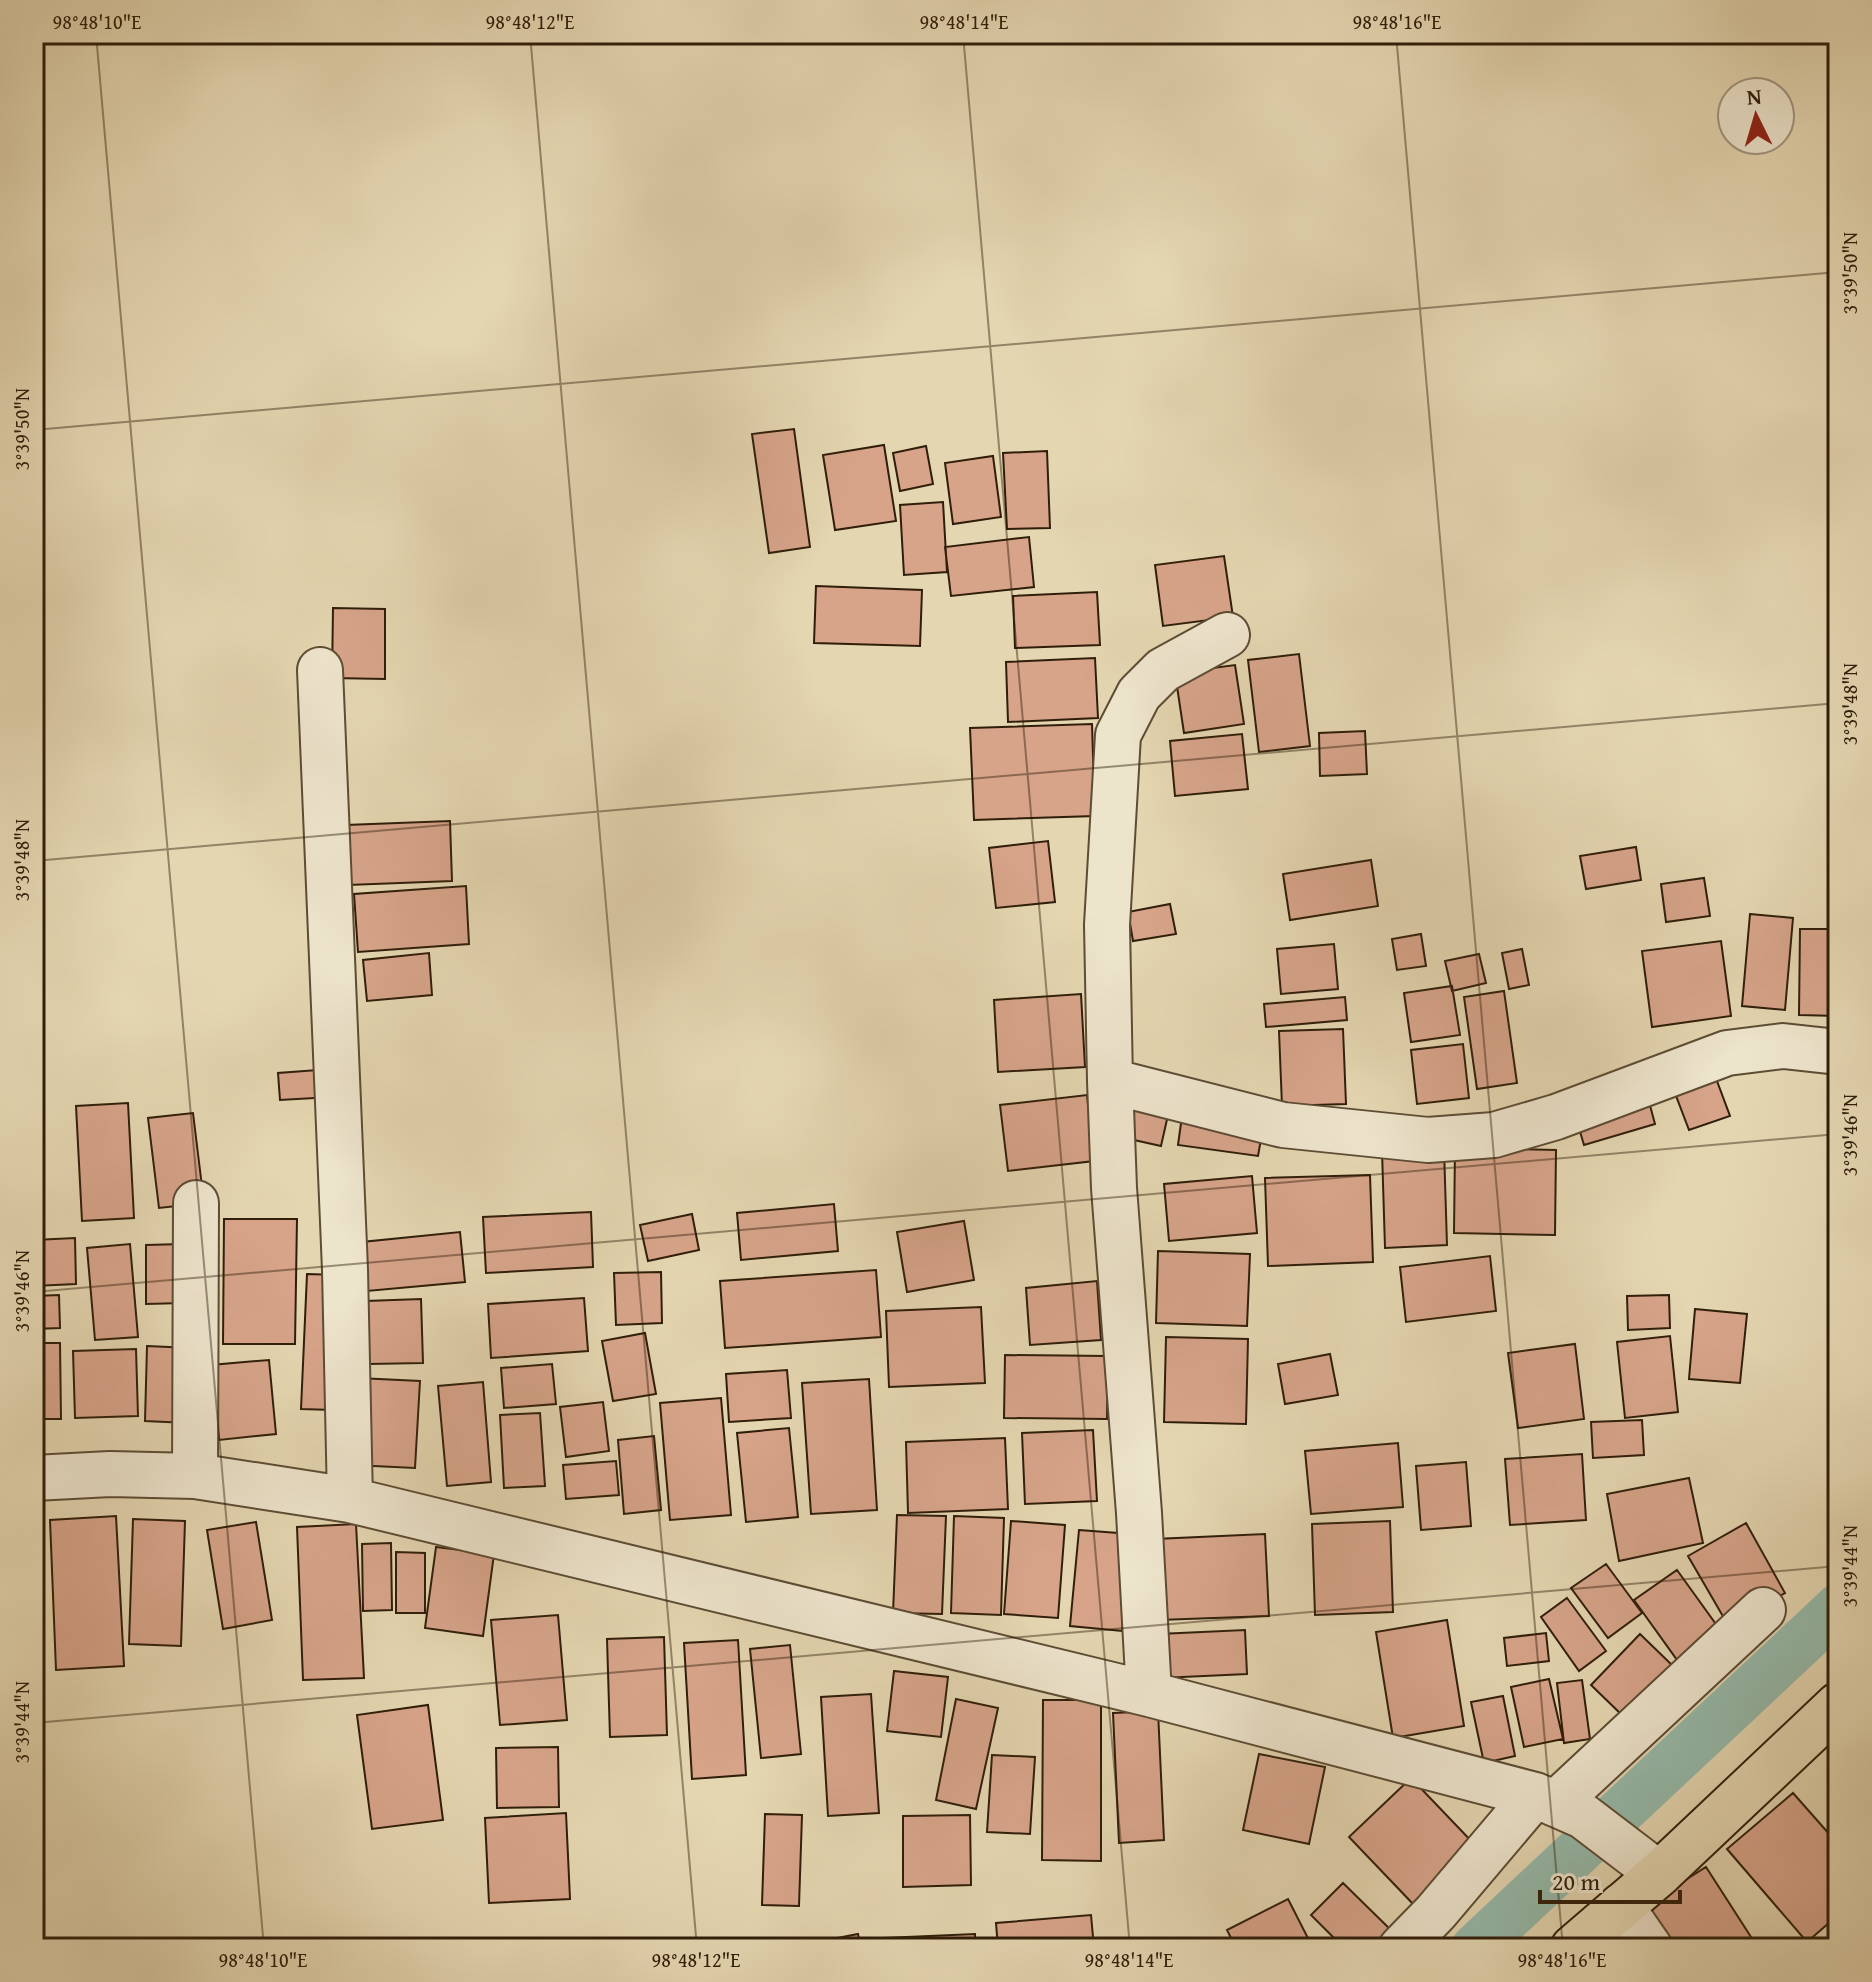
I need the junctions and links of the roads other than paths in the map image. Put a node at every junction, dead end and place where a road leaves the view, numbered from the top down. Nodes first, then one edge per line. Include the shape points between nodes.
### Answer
1 (1227, 635) dead end
2 (320, 670) dead end
3 (1838, 1052) edge
4 (1110, 1081) junction
5 (196, 1203) dead end
6 (195, 1476) junction
7 (34, 1478) edge
8 (350, 1500) junction
9 (1763, 1610) dead end
10 (1149, 1694) junction
11 (1838, 1705) edge
12 (1558, 1805) junction
13 (1649, 1867) junction
14 (1621, 1906) junction
15 (1580, 1945) edge
16 (1401, 1948) edge
17 (1650, 1948) edge

1 - 4 street via 1163,670 1139,694 1118,735 1107,925
2 - 8 street
3 - 4 street via 1783,1046 1727,1053 1519,1128 1428,1140 1283,1125
4 - 10 street
5 - 6 street
6 - 7 street
6 - 8 street
8 - 10 street
9 - 12 street
10 - 12 street
11 - 13 main road
12 - 13 street
12 - 16 street
13 - 14 main road
14 - 15 main road
14 - 17 street

